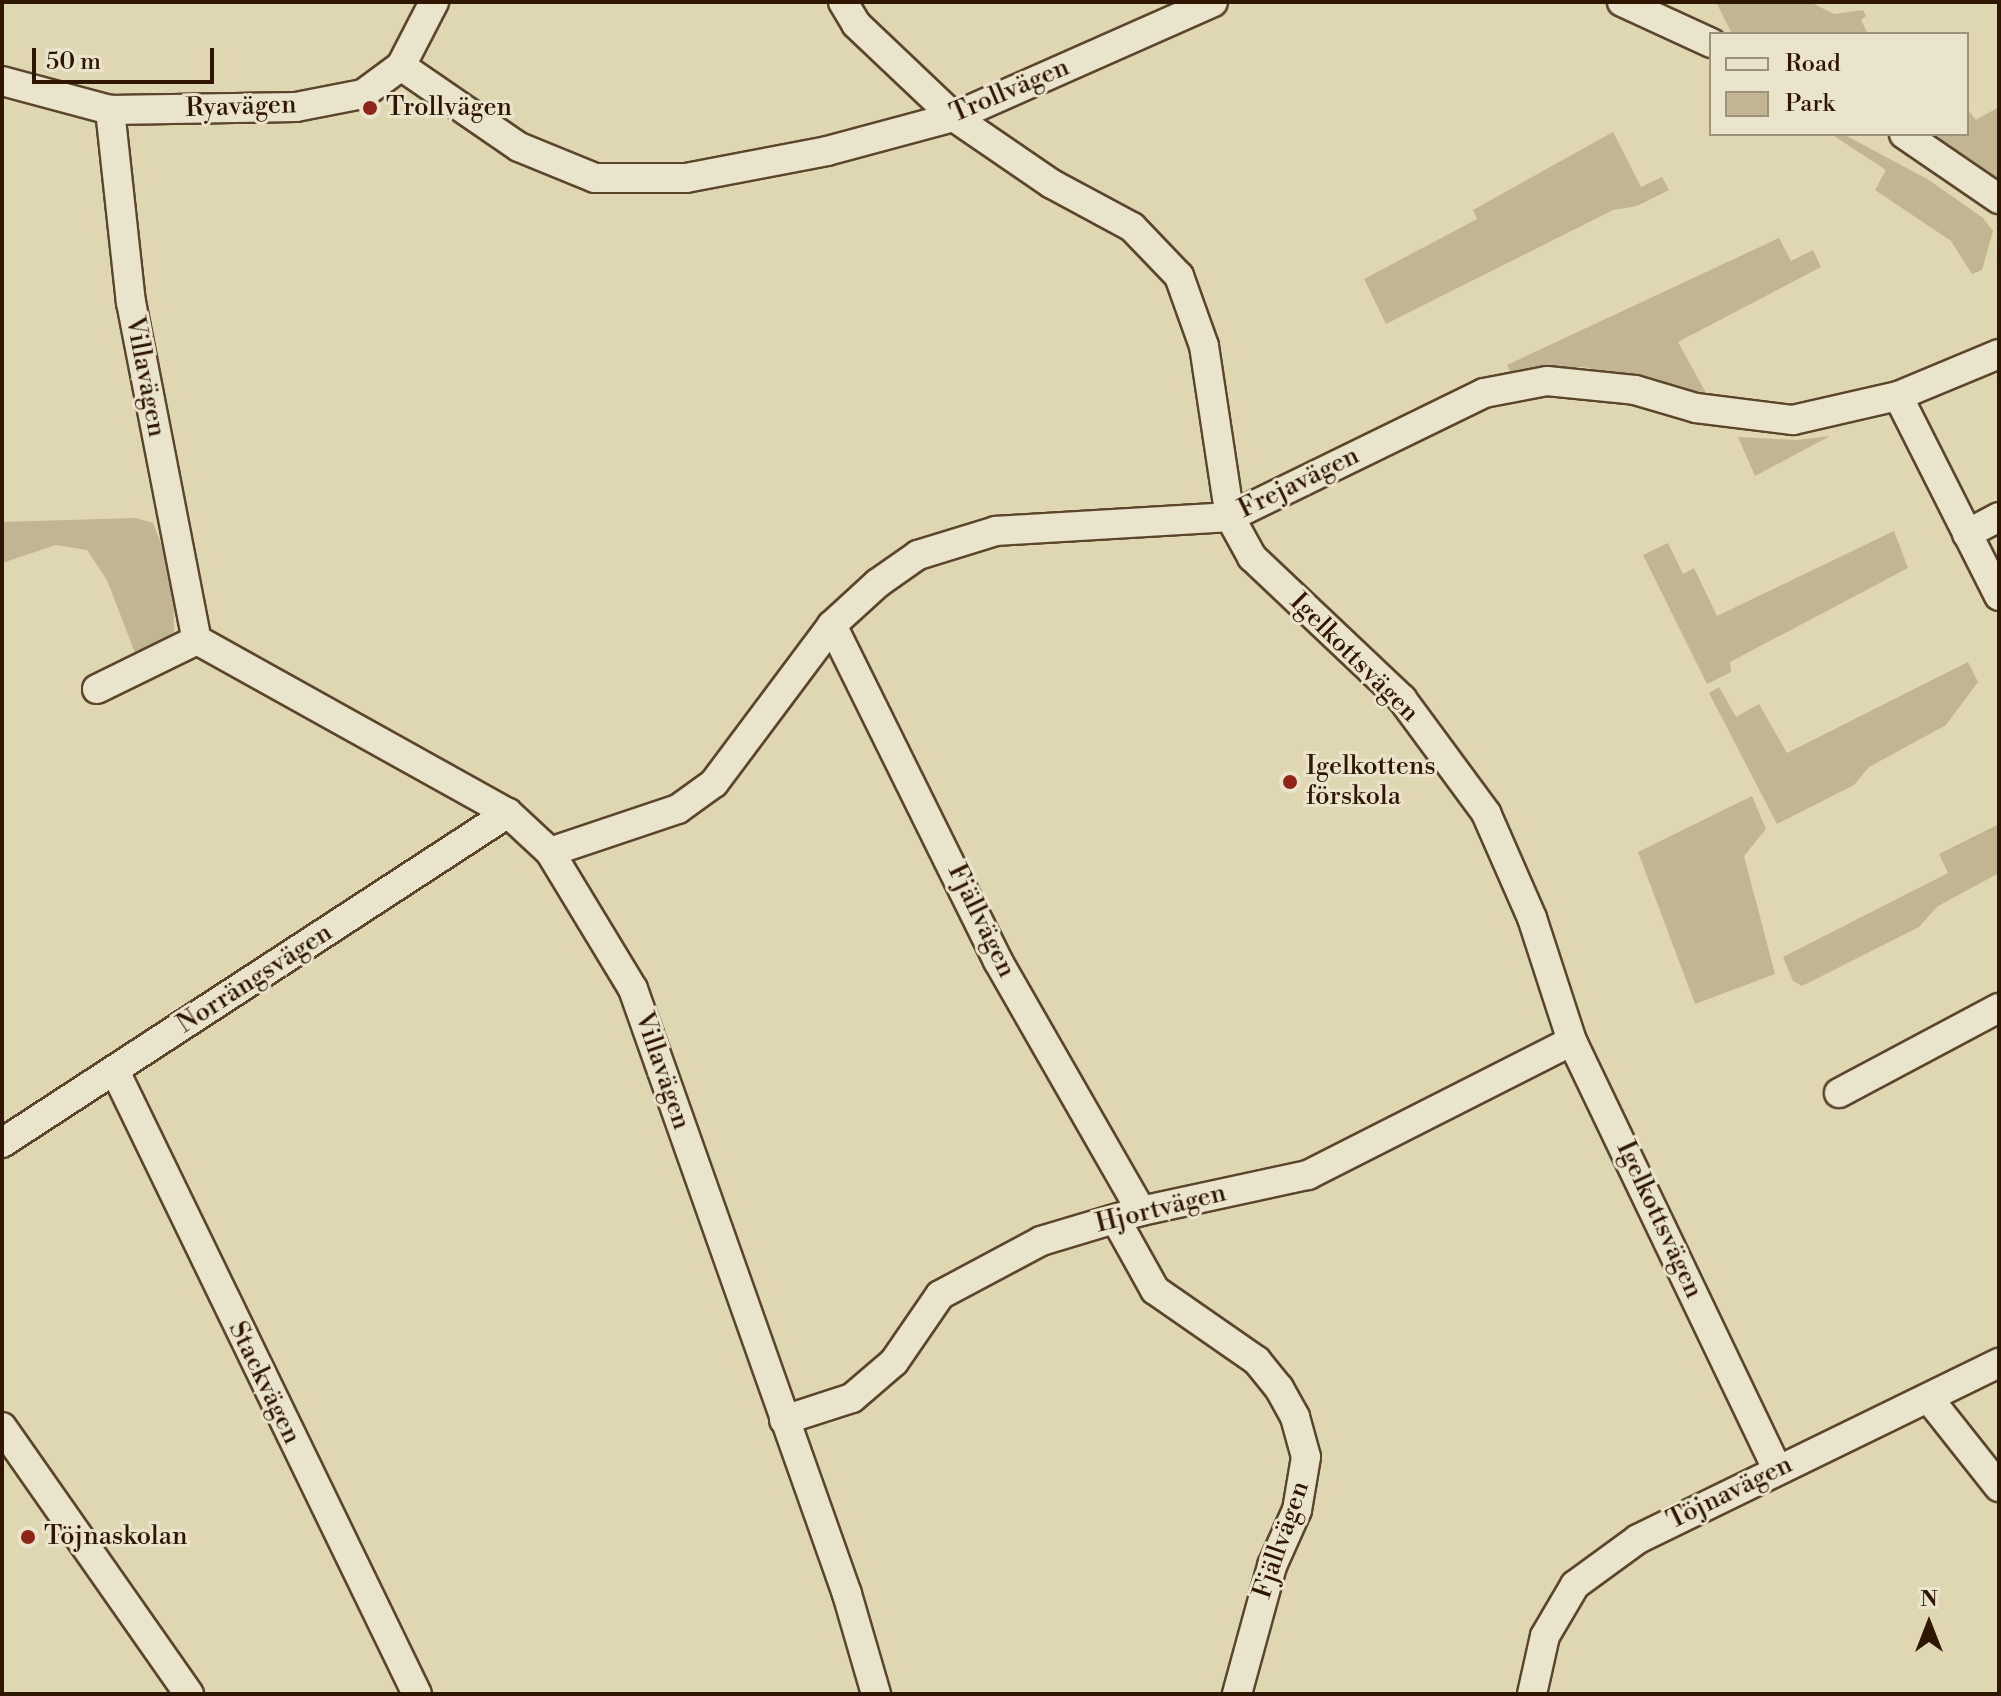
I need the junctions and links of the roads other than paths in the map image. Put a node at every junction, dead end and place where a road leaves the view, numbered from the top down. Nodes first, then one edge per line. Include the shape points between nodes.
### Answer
1 (434, 2) edge
2 (843, 2) edge
3 (1213, 2) edge
4 (1622, 2) edge
5 (1657, 9) edge
6 (1709, 42) edge
7 (401, 66) junction
8 (2, 81) edge
9 (110, 110) junction
10 (954, 117) junction
11 (1907, 136) edge
12 (1999, 199) edge
13 (1999, 354) edge
14 (1898, 396) junction
15 (1230, 517) junction
16 (1999, 517) edge
17 (1967, 534) junction
18 (1999, 596) edge
19 (832, 625) junction
20 (197, 640) junction
21 (97, 689) dead end
22 (508, 813) junction
23 (550, 852) junction
24 (1999, 1008) edge
25 (1572, 1041) junction
26 (115, 1071) junction
27 (1839, 1093) dead end
28 (2, 1143) edge
29 (1128, 1215) junction
30 (1999, 1363) edge
31 (1930, 1400) junction
32 (784, 1420) junction
33 (2, 1427) edge
34 (1777, 1469) junction
35 (1999, 1487) edge
36 (189, 1694) edge
37 (417, 1694) edge
38 (876, 1694) edge
39 (1237, 1694) edge
40 (1532, 1694) edge

1 - 7 street, Ryavägen
2 - 10 street, Igelkottsvägen via 856,24
3 - 10 street, Trollvägen
4 - 5 street
5 - 6 street
7 - 9 street, Ryavägen via 363,94 296,107
7 - 10 street, Trollvägen via 519,147 595,178 686,178 827,151
8 - 9 street, Ryavägen
9 - 20 street, Villavägen via 131,302
10 - 15 street, Igelkottsvägen via 1052,184 1132,227 1179,276 1204,346
11 - 12 street
13 - 14 street, Frejavägen
14 - 15 street, Frejavägen via 1793,420 1696,408 1635,390 1547,381 1484,393
14 - 17 street
15 - 19 street, Frejavägen via 996,531 918,555
15 - 25 street, Igelkottsvägen via 1252,557 1402,699 1486,813 1532,918
16 - 17 street
17 - 18 street
19 - 23 street, Frejavägen via 714,783 678,809
19 - 29 street, Fjällvägen
20 - 21 street
20 - 22 street, Villavägen
22 - 23 street, Villavägen
22 - 26 street, Norrängsvägen
23 - 32 street, Villavägen via 633,989
24 - 27 street
25 - 29 street, Hjortvägen via 1308,1175
25 - 34 street, Igelkottsvägen
26 - 28 street, Norrängsvägen
26 - 37 street, Stackvägen
29 - 32 street, Hjortvägen via 1041,1241 940,1295 894,1362 852,1398
29 - 39 street, Fjällvägen via 1155,1290 1257,1361 1295,1417 1306,1457 1297,1510 1272,1566
30 - 31 street, Töjnavägen
31 - 34 street, Töjnavägen
31 - 35 street
32 - 38 street, Villavägen via 847,1594
33 - 36 street
34 - 40 street, Töjnavägen via 1638,1539 1575,1585 1545,1636

